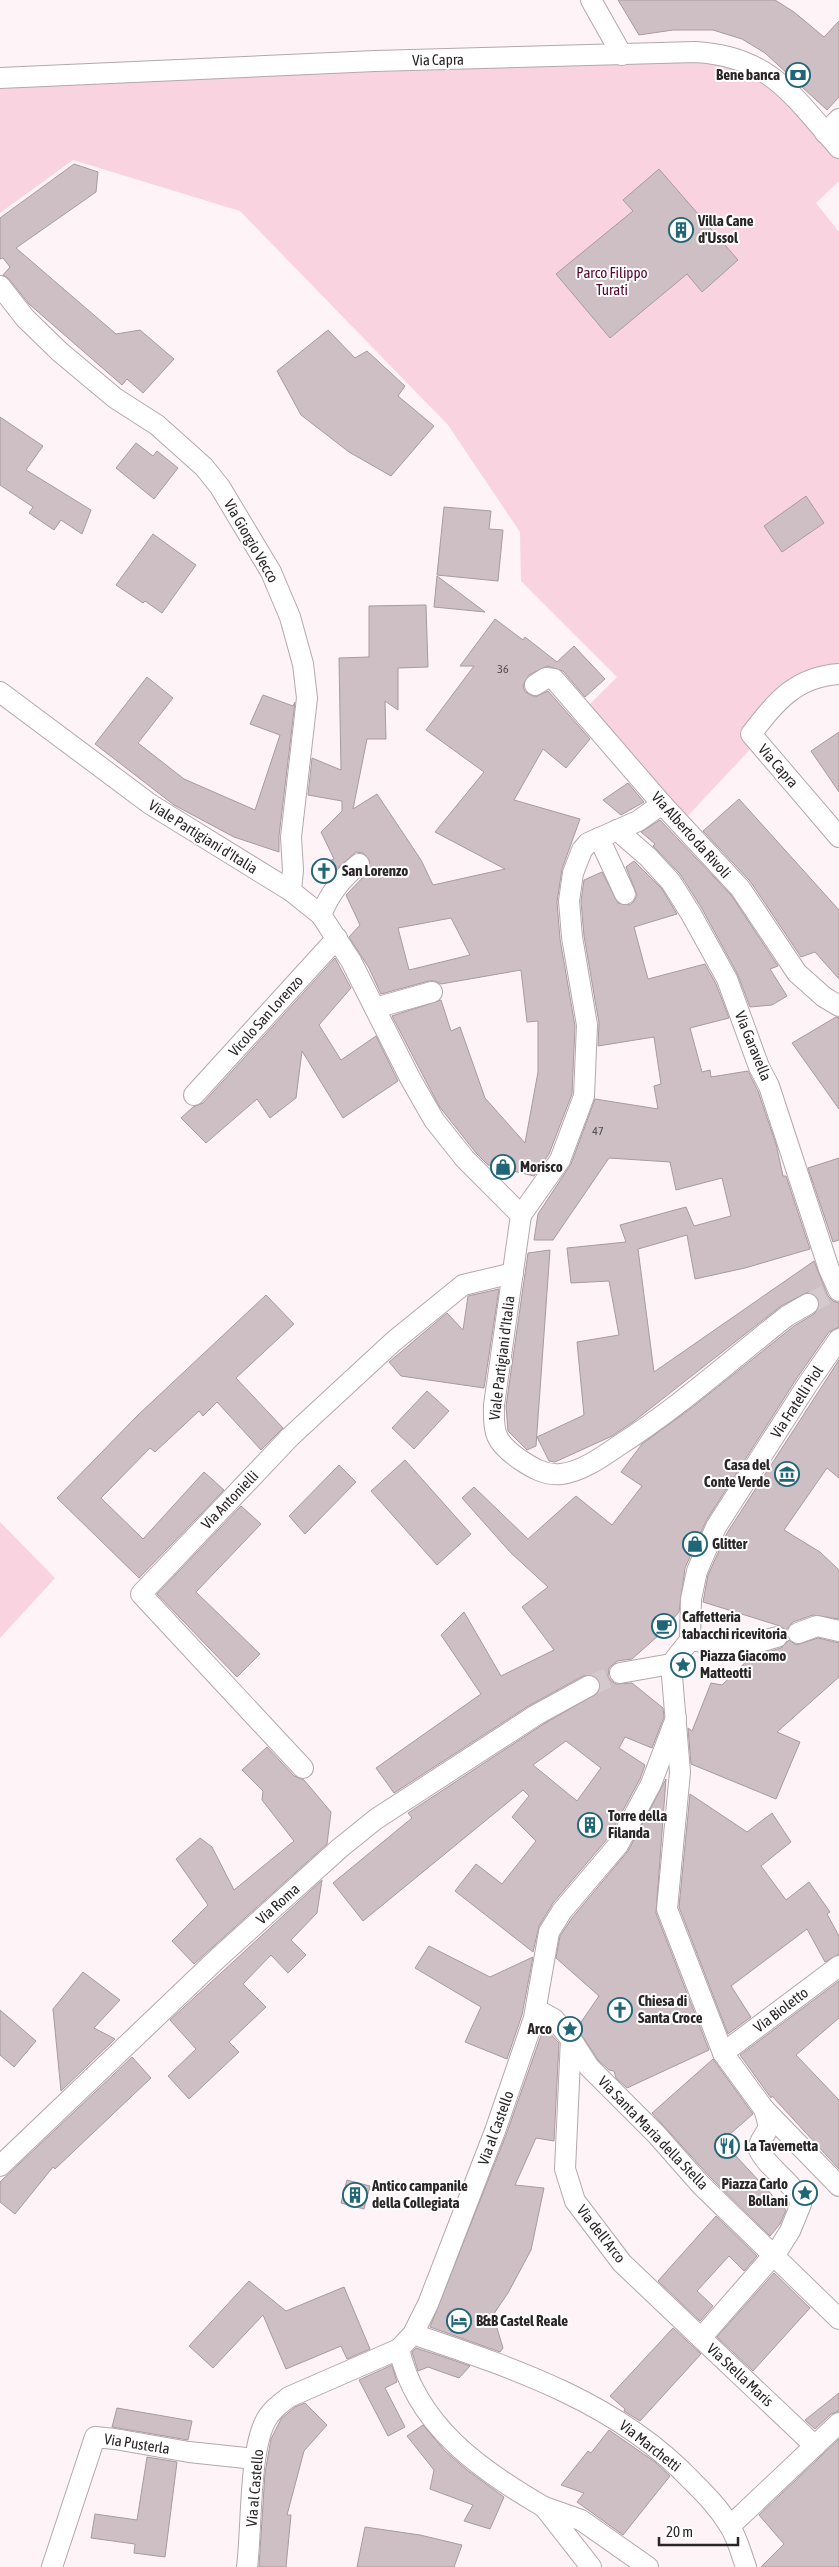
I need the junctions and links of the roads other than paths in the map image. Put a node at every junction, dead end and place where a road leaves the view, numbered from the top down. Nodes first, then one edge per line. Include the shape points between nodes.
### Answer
1 (592, 0) edge
2 (622, 55) junction
3 (0, 78) edge
4 (832, 126) edge
5 (839, 148) edge
6 (0, 286) edge
7 (839, 674) edge
8 (535, 685) dead end
9 (0, 692) edge
10 (662, 804) junction
11 (617, 830) junction
12 (839, 837) edge
13 (599, 838) junction
14 (359, 864) dead end
15 (290, 891) junction
16 (625, 894) dead end
17 (321, 915) junction
18 (337, 938) junction
19 (432, 992) dead end
20 (839, 1006) edge
21 (375, 1008) junction
22 (194, 1095) dead end
23 (521, 1215) junction
24 (513, 1273) junction
25 (835, 1292) edge
26 (808, 1304) tunnel mouth
27 (839, 1340) edge
28 (839, 1631) edge
29 (798, 1633) dead end
30 (777, 1637) dead end
31 (690, 1640) junction
32 (671, 1664) junction
33 (620, 1673) tunnel mouth
34 (590, 1686) tunnel mouth
35 (676, 1718) junction
36 (303, 1768) dead end
37 (839, 1966) edge
38 (536, 2009) junction
39 (572, 2039) junction
40 (723, 2053) junction
41 (763, 2107) junction
42 (0, 2166) edge
43 (839, 2186) edge
44 (773, 2256) junction
45 (839, 2319) edge
46 (412, 2334) junction
47 (701, 2338) junction
48 (399, 2349) junction
49 (839, 2423) edge
50 (815, 2446) junction
51 (255, 2459) junction
52 (544, 2507) junction
53 (730, 2526) junction
54 (52, 2567) edge
55 (247, 2567) edge
56 (591, 2567) edge
57 (648, 2567) edge
58 (746, 2567) edge

1 - 2 street
2 - 3 street, Via Capra via 375,61
2 - 4 street, Via Capra via 695,52 741,59 760,68
4 - 5 street, Via Capra
6 - 15 street, Via Giorgio Vecco via 60,352 115,398 157,425 204,467 220,487 271,572 290,617 303,664 307,698 291,837 293,870
7 - 12 street, Via Capra via 798,684 775,703 750,734
8 - 10 street, Via Alberto da Rivoli via 546,678 554,679
9 - 15 street, Viale Partigiani d'Italia via 150,804
10 - 11 street via 638,821
10 - 20 street, Via Alberto da Rivoli via 740,888 797,973
11 - 13 street
11 - 25 street, Via Garavella via 671,882 727,979 769,1086
13 - 16 street
13 - 23 street via 582,850 569,901 587,1025 584,1096 560,1160
14 - 17 street via 328,896
15 - 17 street, Viale Partigiani d'Italia
17 - 18 street, Viale Partigiani d'Italia
18 - 21 street, Viale Partigiani d'Italia
18 - 22 street, Vicolo San Lorenzo
19 - 21 street
21 - 23 street, Viale Partigiani d'Italia via 434,1120 465,1159
23 - 24 street, Viale Partigiani d'Italia
24 - 26 street, Viale Partigiani d'Italia via 493,1427 496,1437 519,1459 540,1472 561,1474 594,1462 664,1416 766,1332
24 - 36 street, Via Antonielli via 463,1285 394,1342 290,1437 141,1594
27 - 31 street, Via Fratelli Piol via 807,1384 716,1527 697,1571 691,1599
28 - 29 street via 817,1626
30 - 31 street via 738,1648
31 - 32 street
32 - 33 street
32 - 35 street
34 - 42 street, Via Roma via 536,1715 392,1808 340,1848 224,1953
35 - 38 street, Via al Castello via 650,1784 618,1845 562,1911 549,1932
35 - 40 street via 680,1772 667,1909
37 - 40 street, Via Bioletto
38 - 39 street, Via Santa Maria della Stella via 554,2019
38 - 46 street, Via al Castello via 495,2131 428,2304
39 - 44 street, Via Santa Maria della Stella via 589,2067
39 - 47 street, Via dell'Arco via 565,2169 575,2201 622,2263
40 - 41 street
41 - 43 street
41 - 44 street via 769,2124 758,2148 799,2196 801,2204 790,2231
44 - 45 street, Via Santa Maria della Stella
44 - 47 street, Via Stella Maris
46 - 48 street, Via al Castello
46 - 53 street, Via Marchetti via 513,2368 596,2407 671,2458
47 - 50 street, Via Stella Maris
48 - 51 street, Via al Castello via 289,2396 265,2420
48 - 52 street via 404,2372 440,2431 502,2482
49 - 50 street
50 - 53 street
51 - 54 street, Via Pusterla via 95,2437
51 - 55 street, Via al Castello
52 - 56 street
52 - 57 street via 580,2520
53 - 58 street, Via Marchetti

